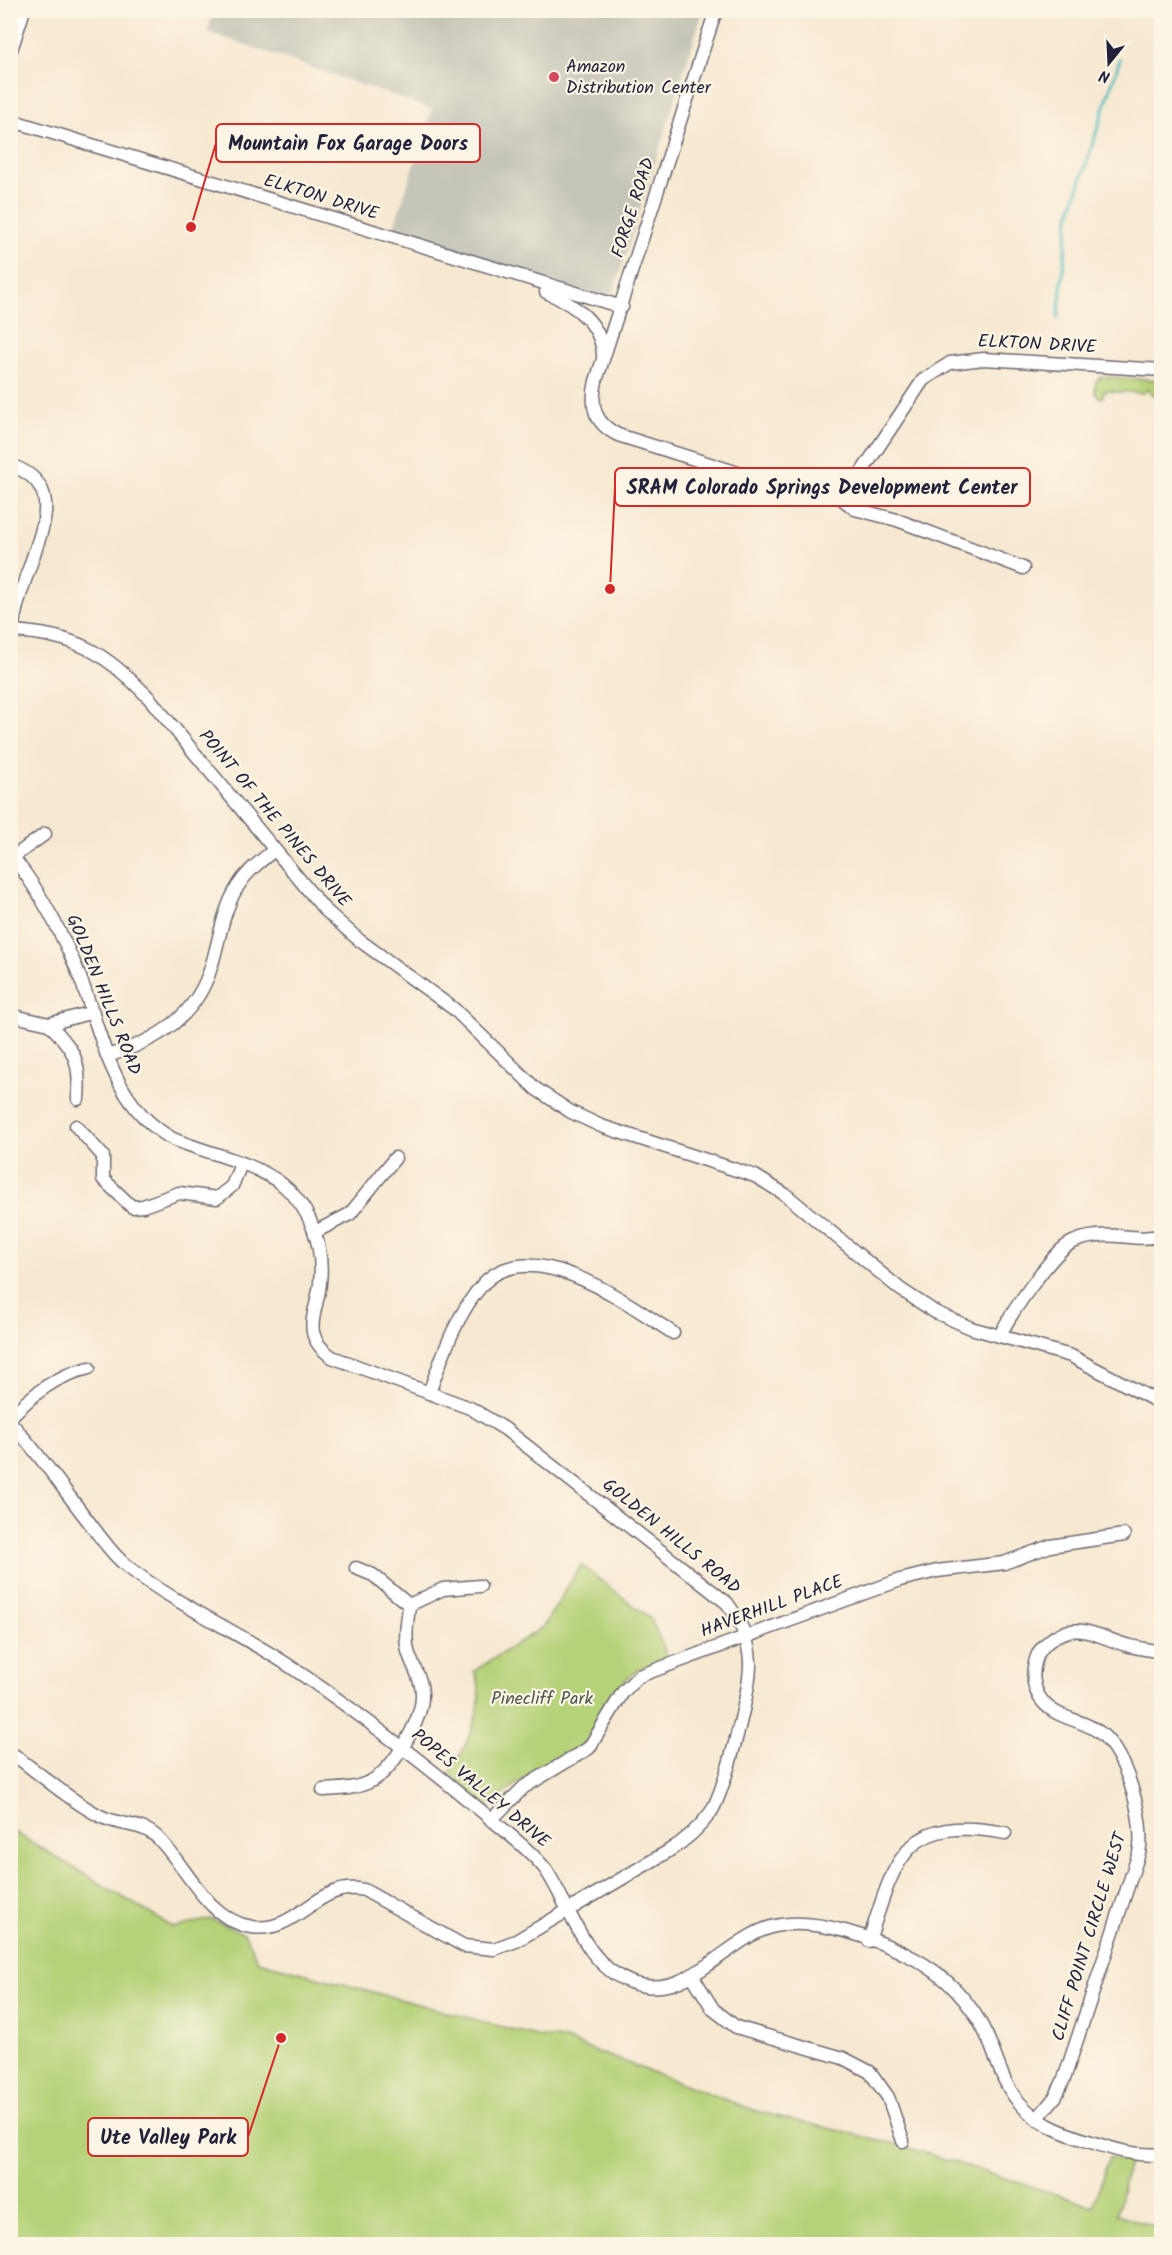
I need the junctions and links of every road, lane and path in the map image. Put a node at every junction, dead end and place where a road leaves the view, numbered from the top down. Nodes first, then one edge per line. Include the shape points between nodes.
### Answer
1 (24, 10) edge
2 (716, 10) edge
3 (11, 52) edge
4 (10, 120) edge
5 (501, 273) junction
6 (622, 307) junction
7 (603, 360) junction
8 (1161, 370) edge
9 (10, 465) edge
10 (836, 494) junction
11 (1023, 568) dead end
12 (11, 631) edge
13 (45, 834) dead end
14 (274, 850) junction
15 (12, 856) edge
16 (93, 1012) junction
17 (10, 1015) edge
18 (49, 1024) junction
19 (107, 1056) junction
20 (78, 1099) dead end
21 (76, 1126) dead end
22 (395, 1158) dead end
23 (241, 1164) junction
24 (315, 1232) junction
25 (1161, 1234) edge
26 (673, 1333) dead end
27 (1000, 1336) junction
28 (89, 1368) dead end
29 (429, 1393) junction
30 (1161, 1404) edge
31 (10, 1419) edge
32 (1124, 1535) dead end
33 (356, 1568) dead end
34 (480, 1586) dead end
35 (409, 1605) junction
36 (744, 1636) junction
37 (1161, 1652) edge
38 (402, 1746) junction
39 (10, 1752) edge
40 (323, 1790) dead end
41 (491, 1820) junction
42 (1005, 1833) dead end
43 (569, 1910) junction
44 (869, 1941) junction
45 (692, 1975) junction
46 (1037, 2119) junction
47 (903, 2141) dead end
48 (1161, 2154) edge

1 - 3 street
2 - 6 street, FORGE ROAD
4 - 5 street, ELKTON DRIVE
5 - 6 street, ELKTON DRIVE
5 - 7 street via 561,298 581,313 596,328
6 - 7 street, FORGE ROAD
7 - 10 street, FORGE ROAD via 593,396 596,417 618,435 805,494
8 - 10 street, ELKTON DRIVE via 984,359 950,363 923,380 862,474
9 - 12 street via 35,478 46,505
10 - 11 street via 855,509 897,520
12 - 14 street, POINT OF THE PINES DRIVE via 74,641 121,668
13 - 15 street
14 - 19 street via 248,872 233,895 206,980 183,1017 146,1043
14 - 27 street, POINT OF THE PINES DRIVE via 348,931 454,1009 510,1066 560,1106 601,1126 755,1176 786,1194 912,1298 958,1323
15 - 16 street, GOLDEN HILLS ROAD via 55,923
16 - 18 street
16 - 19 street, GOLDEN HILLS ROAD
17 - 18 street
18 - 20 street via 78,1061
19 - 23 street, GOLDEN HILLS ROAD via 130,1102 160,1132
21 - 23 street via 103,1156 103,1179 132,1207 180,1193 217,1198 232,1186
22 - 24 street via 350,1214
23 - 24 street, GOLDEN HILLS ROAD via 265,1173 289,1190
24 - 29 street, GOLDEN HILLS ROAD via 321,1275 312,1320 319,1345 339,1360
25 - 27 street via 1139,1239 1105,1235 1073,1242 1057,1255
26 - 29 street via 603,1288 538,1265 511,1268 484,1283 471,1302 443,1354
27 - 30 street, POINT OF THE PINES DRIVE via 1083,1361
28 - 31 street via 44,1387
29 - 36 street, GOLDEN HILLS ROAD via 481,1413 505,1429 716,1592 734,1612
31 - 38 street, POPES VALLEY DRIVE via 106,1545 129,1568 287,1665
32 - 36 street, HAVERHILL PLACE via 1050,1546 1004,1563 910,1577
33 - 35 street via 373,1575
34 - 35 street via 443,1589
35 - 38 street via 408,1650 422,1695 419,1715
36 - 41 street, HAVERHILL PLACE via 639,1676 623,1692 589,1748 524,1787
36 - 43 street, GOLDEN HILLS ROAD via 750,1661 747,1685 724,1782 710,1813 681,1844
37 - 46 street, CLIFF POINT CIRCLE WEST via 1075,1629 1053,1637 1037,1654 1034,1664 1034,1684 1043,1703 1100,1732 1115,1748 1142,1828 1139,1853 1064,2079
38 - 40 street via 375,1779 356,1787
38 - 41 street, POPES VALLEY DRIVE
39 - 43 street, GOLDEN HILLS ROAD via 102,1817 140,1827 158,1837 217,1910 244,1925 264,1928 284,1923 327,1893 354,1888 464,1946 485,1950 510,1943
41 - 43 street, POPES VALLEY DRIVE via 534,1856
42 - 44 street via 970,1827 947,1829 916,1842 890,1876
43 - 45 street, POPES VALLEY DRIVE via 595,1956 620,1977 658,1987
44 - 45 street, POPES VALLEY DRIVE via 818,1925 793,1923 772,1927
44 - 46 street, POPES VALLEY DRIVE via 925,1965 957,1992 983,2029 1010,2092
45 - 47 street via 713,2009 736,2027 843,2058 870,2072 888,2097
46 - 48 street, POPES VALLEY DRIVE via 1065,2134 1125,2153

